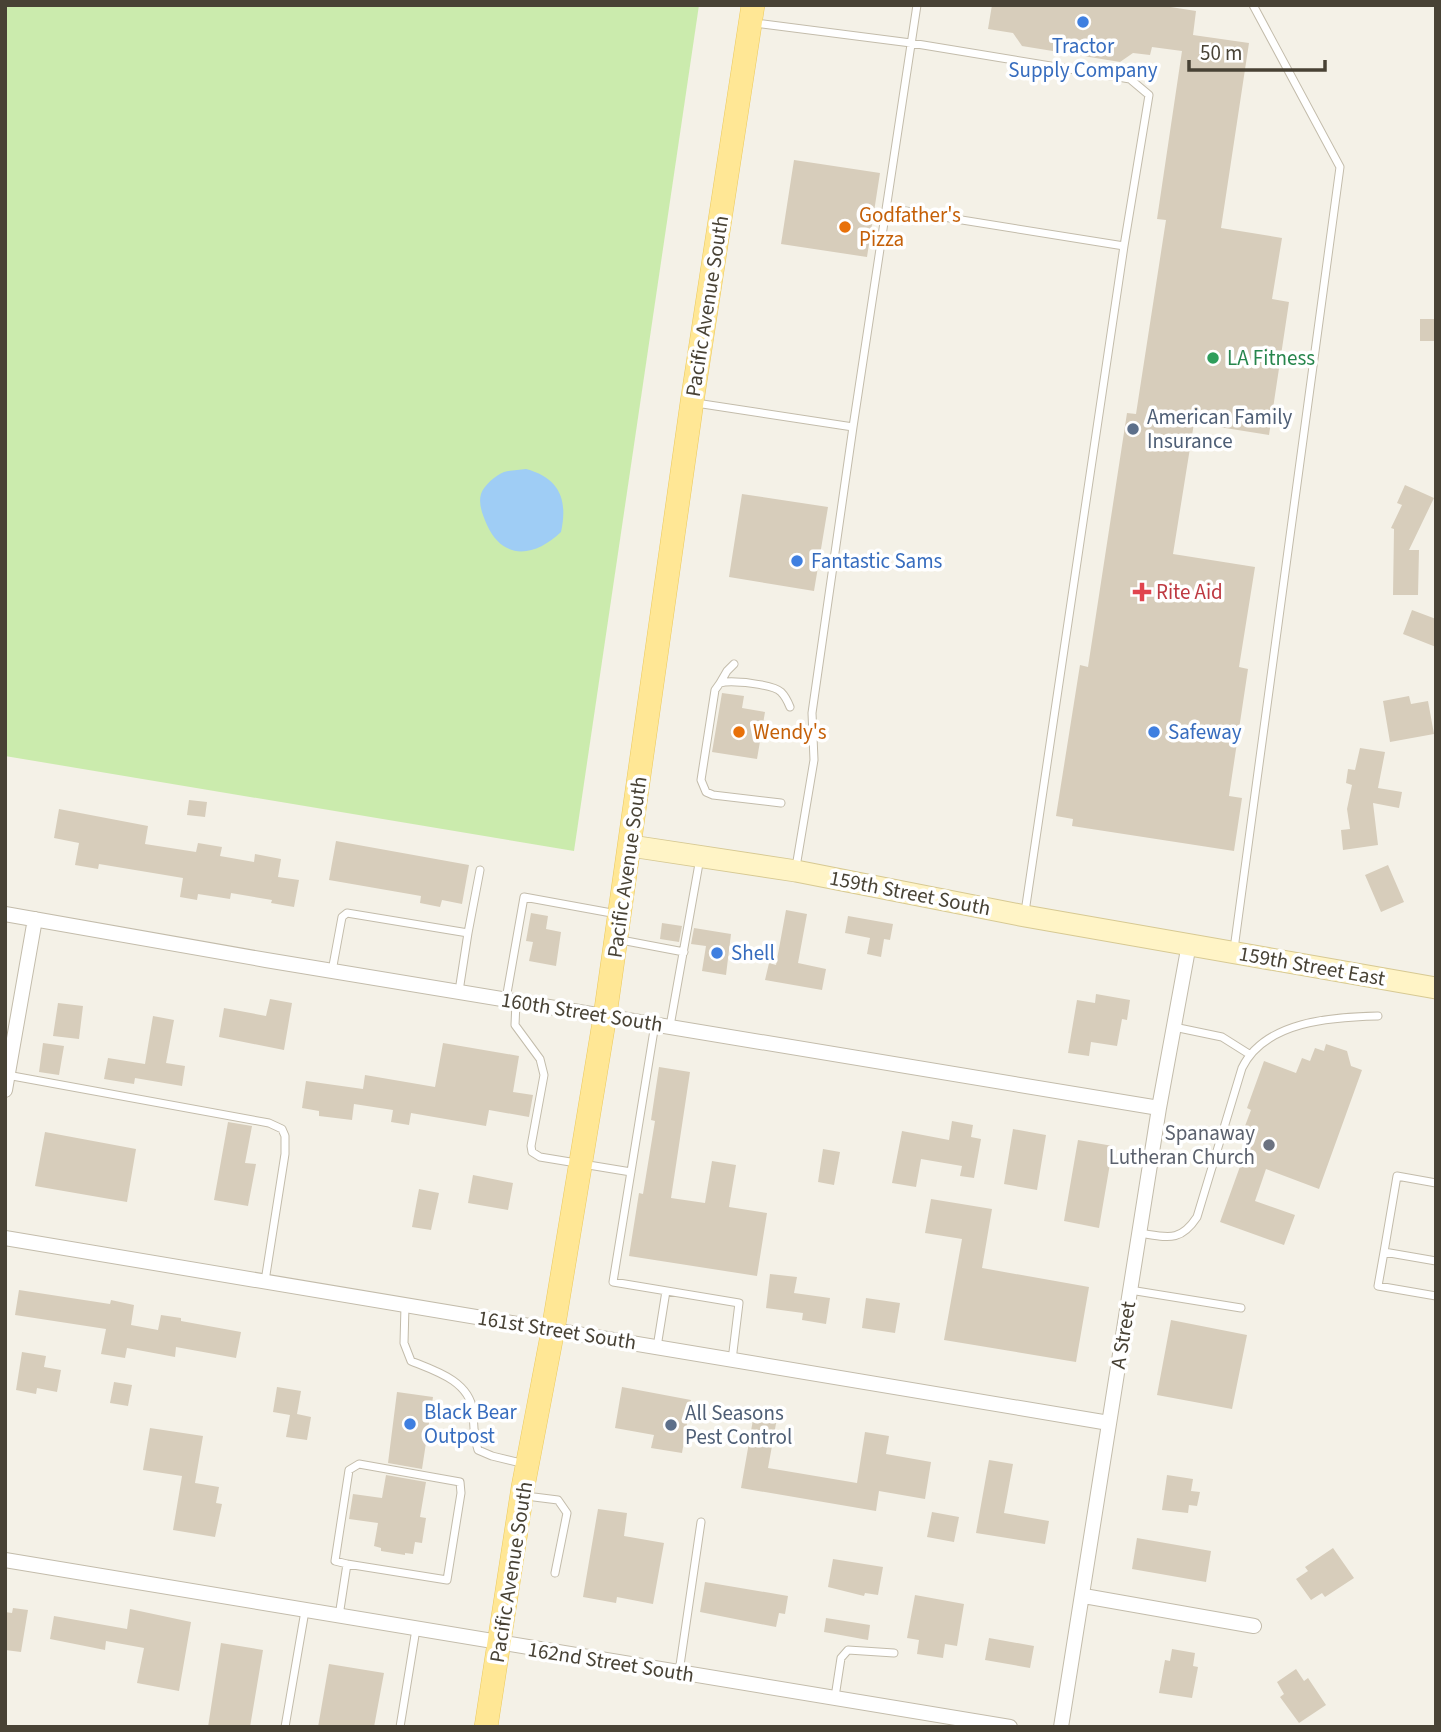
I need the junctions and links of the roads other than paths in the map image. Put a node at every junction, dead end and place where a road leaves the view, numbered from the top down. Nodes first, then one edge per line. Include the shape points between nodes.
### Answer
1 (917, 5) edge
2 (1253, 5) edge
3 (752, 14) edge
4 (911, 43) junction
5 (887, 208) junction
6 (1124, 246) junction
7 (692, 402) junction
8 (853, 427) junction
9 (734, 664) dead end
10 (720, 683) junction
11 (790, 707) dead end
12 (781, 803) dead end
13 (631, 846) junction
14 (701, 857) junction
15 (480, 870) dead end
16 (796, 871) junction
17 (5, 915) edge
18 (621, 915) junction
19 (1024, 916) junction
20 (35, 919) junction
21 (468, 933) junction
22 (617, 939) junction
23 (1189, 944) junction
24 (684, 951) junction
25 (1234, 952) junction
26 (332, 971) junction
27 (1436, 988) edge
28 (459, 992) junction
29 (511, 1000) junction
30 (605, 1016) junction
31 (1378, 1016) dead end
32 (663, 1025) junction
33 (1174, 1027) junction
34 (1249, 1054) junction
35 (7, 1074) junction
36 (5, 1090) edge
37 (1159, 1108) junction
38 (579, 1163) junction
39 (631, 1172) junction
40 (1436, 1183) edge
41 (1139, 1233) junction
42 (5, 1238) edge
43 (1384, 1252) junction
44 (1436, 1261) edge
45 (265, 1282) junction
46 (1130, 1290) junction
47 (666, 1291) junction
48 (1436, 1296) edge
49 (405, 1305) junction
50 (1241, 1308) dead end
51 (553, 1330) junction
52 (657, 1347) junction
53 (732, 1360) junction
54 (1109, 1423) junction
55 (527, 1464) junction
56 (522, 1495) junction
57 (701, 1522) dead end
58 (5, 1560) edge
59 (347, 1564) junction
60 (555, 1573) dead end
61 (1084, 1596) junction
62 (305, 1611) junction
63 (339, 1616) junction
64 (1254, 1626) dead end
65 (416, 1629) junction
66 (500, 1643) junction
67 (894, 1653) dead end
68 (678, 1673) junction
69 (835, 1698) junction
70 (285, 1727) edge
71 (400, 1727) edge
72 (486, 1727) edge
73 (1010, 1727) edge
74 (1061, 1727) edge

1 - 4 lane
2 - 25 lane via 1340,167
3 - 4 lane
3 - 7 main road, Pacific Avenue South
4 - 5 lane
4 - 6 lane via 1130,79 1149,95
5 - 6 lane
5 - 8 lane
6 - 19 lane
7 - 8 lane
7 - 13 main road, Pacific Avenue South
8 - 16 lane via 813,713 814,760
9 - 10 lane
10 - 11 lane via 774,688 782,692
10 - 12 lane via 715,690 702,788 713,795
13 - 14 street, 159th Street South
13 - 18 main road, Pacific Avenue South
14 - 16 street, 159th Street South
14 - 24 lane
15 - 21 lane
16 - 19 street, 159th Street South
17 - 20 street, 160th Street South
18 - 22 main road, Pacific Avenue South
18 - 29 lane via 524,897
19 - 23 street, 159th Street South
20 - 26 street, 160th Street South
20 - 35 street
21 - 26 lane via 347,913 342,917
21 - 28 lane
22 - 24 lane
22 - 30 main road, Pacific Avenue South
23 - 25 street, 159th Street East
23 - 33 street, A Street
24 - 32 lane
25 - 27 street, 159th Street East
26 - 28 street, 160th Street South
28 - 29 street, 160th Street South
29 - 30 street, 160th Street South
29 - 38 lane via 515,1025 540,1059 544,1076 532,1153
30 - 32 street, 160th Street South
30 - 38 main road, Pacific Avenue South
31 - 34 lane via 1286,1030
32 - 37 street, 160th Street South
32 - 39 lane
33 - 34 lane via 1222,1037
33 - 37 street, A Street
34 - 41 lane via 1197,1217 1179,1235
35 - 36 street
35 - 45 lane via 282,1129 285,1154
37 - 41 street, A Street
38 - 39 lane
38 - 51 main road, Pacific Avenue South
39 - 47 lane via 613,1282
40 - 43 lane via 1397,1176
41 - 46 street, A Street
42 - 45 street, 161st Street South
43 - 44 lane
43 - 48 lane via 1378,1286
45 - 49 street, 161st Street South
46 - 50 lane
46 - 54 street, A Street
47 - 52 lane
47 - 53 lane via 739,1303
49 - 51 street, 161st Street South
49 - 55 lane via 404,1343 411,1361 466,1390 478,1450
51 - 52 street, 161st Street South
51 - 55 main road, Pacific Avenue South
52 - 53 street, 161st Street South
53 - 54 street, 161st Street South
54 - 61 street, A Street
55 - 56 main road, Pacific Avenue South
56 - 60 lane via 558,1500 567,1513
56 - 66 main road, Pacific Avenue South
57 - 68 lane
58 - 62 street, 162nd Street South
59 - 59 lane via 447,1580 460,1482 359,1464 349,1471 335,1561
59 - 63 lane
61 - 64 street
61 - 74 street, A Street
62 - 63 street, 162nd Street South
62 - 70 lane
63 - 65 street, 162nd Street South
65 - 66 street, 162nd Street South
65 - 71 lane
66 - 68 street, 162nd Street South
66 - 72 main road, Pacific Avenue South
67 - 69 lane via 848,1650 841,1658
68 - 69 street, 162nd Street South
69 - 73 street, 162nd Street South

